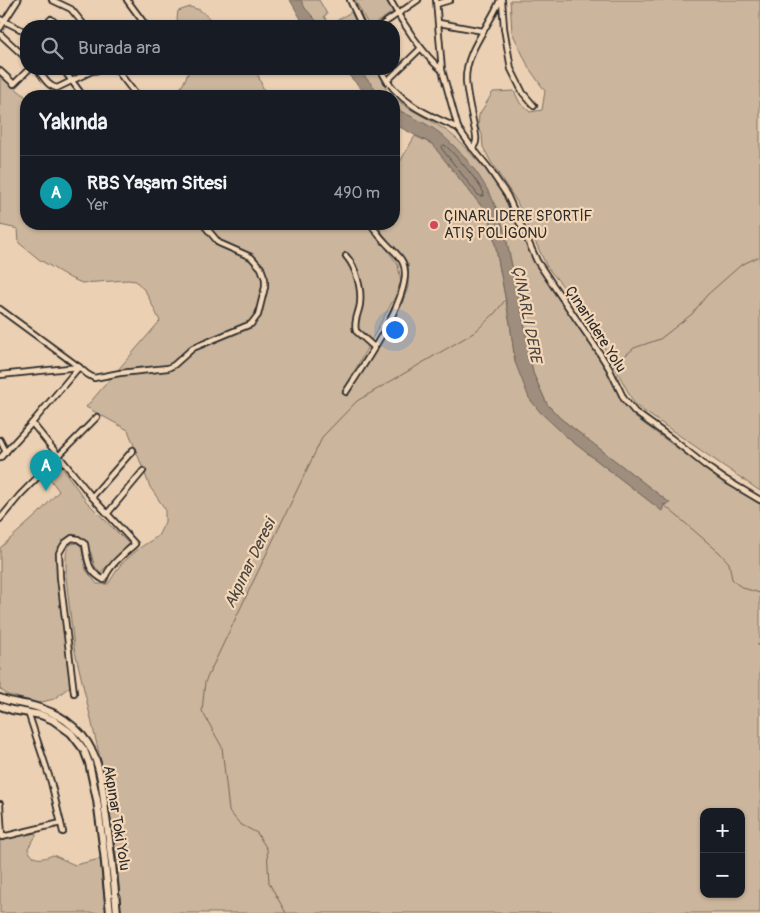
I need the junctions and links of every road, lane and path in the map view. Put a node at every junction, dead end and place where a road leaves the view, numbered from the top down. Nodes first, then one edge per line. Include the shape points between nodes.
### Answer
1 (18, 0) edge
2 (52, 0) edge
3 (126, 0) edge
4 (350, 0) edge
5 (390, 0) edge
6 (418, 0) edge
7 (450, 0) edge
8 (501, 0) edge
9 (436, 2) edge
10 (398, 13) junction
11 (2, 20) edge
12 (80, 20) edge
13 (142, 20) edge
14 (359, 20) edge
15 (388, 20) edge
16 (439, 23) junction
17 (0, 28) edge
18 (20, 29) edge
19 (483, 31) junction
20 (0, 34) edge
21 (422, 48) junction
22 (20, 52) edge
23 (400, 69) edge
24 (442, 70) junction
25 (0, 71) edge
26 (23, 75) edge
27 (42, 75) edge
28 (68, 75) edge
29 (82, 75) edge
30 (120, 75) edge
31 (384, 75) edge
32 (393, 75) edge
33 (72, 81) junction
34 (387, 81) junction
35 (394, 89) edge
36 (79, 90) edge
37 (132, 90) edge
38 (400, 94) edge
39 (534, 106) dead end
40 (458, 128) junction
41 (472, 148) junction
42 (208, 230) edge
43 (376, 230) edge
44 (346, 256) dead end
45 (0, 309) edge
46 (374, 347) junction
47 (79, 367) junction
48 (0, 374) edge
49 (346, 392) dead end
50 (97, 417) dead end
51 (32, 423) junction
52 (0, 440) edge
53 (133, 450) dead end
54 (6, 452) junction
55 (59, 457) junction
56 (0, 458) edge
57 (143, 471) dead end
58 (92, 497) junction
59 (760, 500) edge
60 (107, 514) junction
61 (0, 519) edge
62 (74, 693) dead end
63 (0, 698) edge
64 (0, 706) edge
65 (27, 708) junction
66 (0, 804) edge
67 (61, 823) junction
68 (63, 832) dead end
69 (110, 913) edge
70 (117, 913) edge

1 - 11 street
2 - 12 street via 71,10
3 - 13 street
4 - 14 street
5 - 10 street
6 - 10 street
7 - 9 street
8 - 19 street
8 - 39 street via 511,69
9 - 16 street
10 - 15 street
10 - 21 street
11 - 17 street
11 - 18 street
16 - 19 street
16 - 24 street
19 - 41 street via 469,62 466,79 476,141
20 - 22 street
21 - 23 street
21 - 24 street
24 - 40 street
25 - 26 street via 14,84
27 - 33 street via 54,88
28 - 33 street
29 - 33 street
30 - 37 street
31 - 34 street
32 - 34 street
33 - 36 street
34 - 35 street
38 - 40 street via 418,110
40 - 41 street, Çınarlıdere Yolu
41 - 59 street, Çınarlıdere Yolu via 503,188 537,261 609,368 624,399 635,412 706,466
42 - 47 street via 218,243 251,257 261,268 265,287 258,315 251,324 193,348 168,368 94,378
43 - 46 street via 400,258 405,270 400,299
44 - 46 street via 360,285 356,331
45 - 47 street
46 - 49 street
47 - 48 street
47 - 51 street
50 - 55 street
51 - 54 street
51 - 55 street
52 - 54 street
53 - 58 street
54 - 56 street
55 - 58 street
55 - 61 street
57 - 60 street
58 - 60 street
60 - 62 street via 136,544 106,572 104,580 94,575 85,544 78,538 64,543 59,553
63 - 65 main road
64 - 65 main road via 12,710
65 - 67 street
65 - 69 main road, Akpınar Toki Yolu via 66,728 87,757 97,800
65 - 70 main road, Akpınar Toki Yolu via 51,712 66,720 80,732 92,751 103,794
66 - 67 street via 2,837
67 - 68 street

